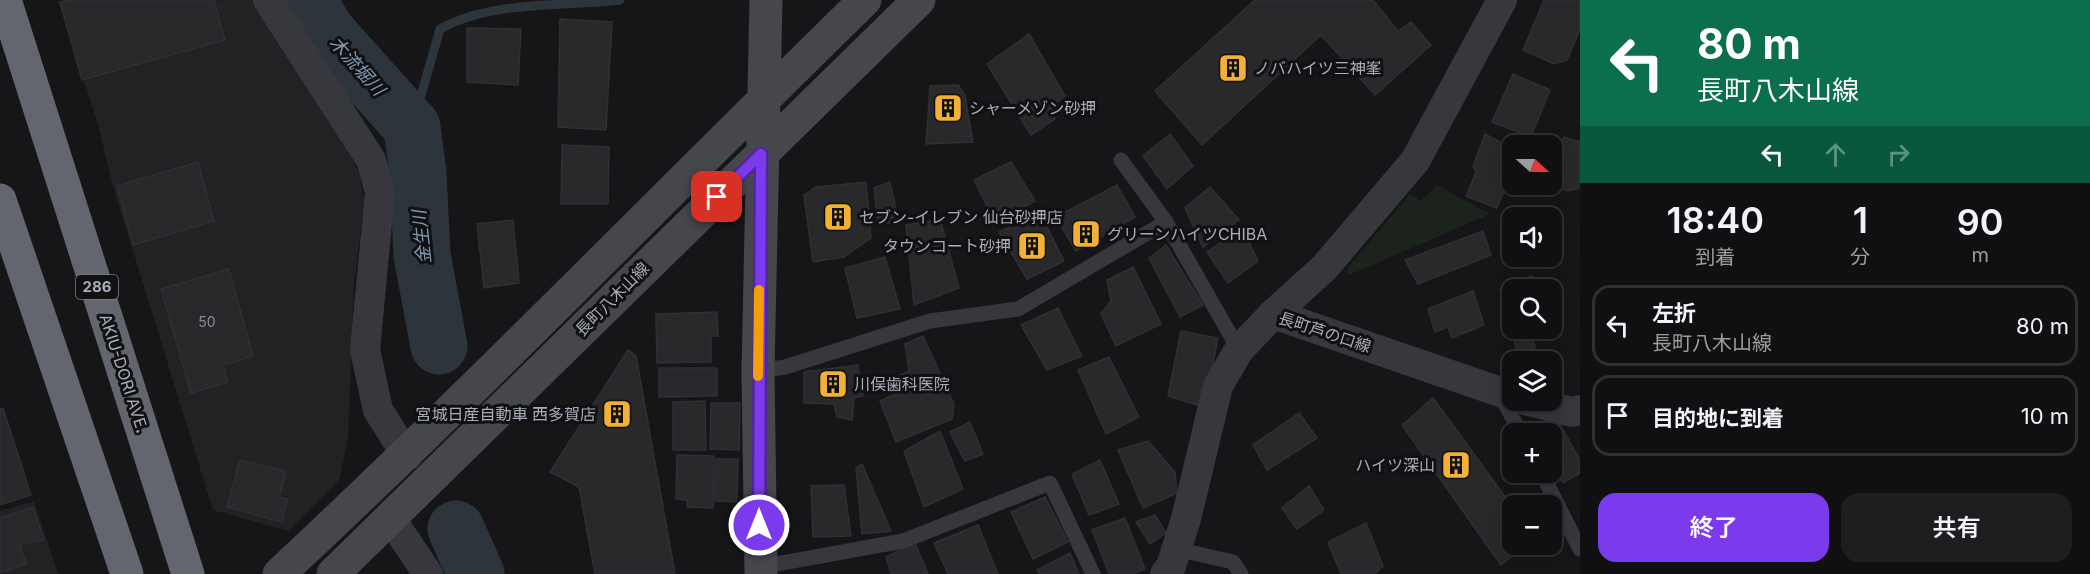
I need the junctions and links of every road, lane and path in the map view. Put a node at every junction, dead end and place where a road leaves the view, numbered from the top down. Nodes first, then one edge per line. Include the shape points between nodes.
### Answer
1 (268, 0) edge
2 (919, 0) edge
3 (1502, 0) edge
4 (11, 2) edge
5 (766, 6) edge
6 (859, 6) edge
7 (763, 100) junction
8 (761, 154) junction
9 (1121, 160) dead end
10 (0, 200) edge
11 (1166, 222) junction
12 (1273, 314) junction
13 (1239, 350) junction
14 (758, 371) junction
15 (1502, 393) edge
16 (1562, 409) edge
17 (1580, 410) edge
18 (406, 456) junction
19 (1547, 483) edge
20 (391, 519) junction
21 (1580, 549) edge
22 (1171, 561) edge
23 (760, 571) edge
24 (127, 574) edge
25 (188, 574) edge
26 (279, 574) edge
27 (333, 574) edge
28 (428, 574) edge
29 (1094, 574) edge
30 (1241, 574) edge

1 - 18 street via 371,160 380,192 365,350 378,410
2 - 8 street, 長町八木山線
3 - 12 street via 1415,161 1324,268
4 - 25 highway, AKIU-DORI AVE. / 286
5 - 7 street
6 - 7 street
7 - 8 street
7 - 18 street
8 - 14 street
8 - 20 street, 長町八木山線
9 - 11 lane
10 - 24 highway
11 - 13 lane
11 - 14 lane via 1017,309 930,321 785,367
12 - 13 street, 長町芦の口線
12 - 15 street, 長町芦の口線
13 - 22 street, 長町芦の口線 via 1218,386 1186,519
14 - 23 street
16 - 17 street, 長町芦の口線
18 - 26 street
19 - 21 lane
20 - 27 street, 長町八木山線
20 - 28 street
22 - 30 lane via 1233,562
23 - 29 lane via 903,541 1050,483

